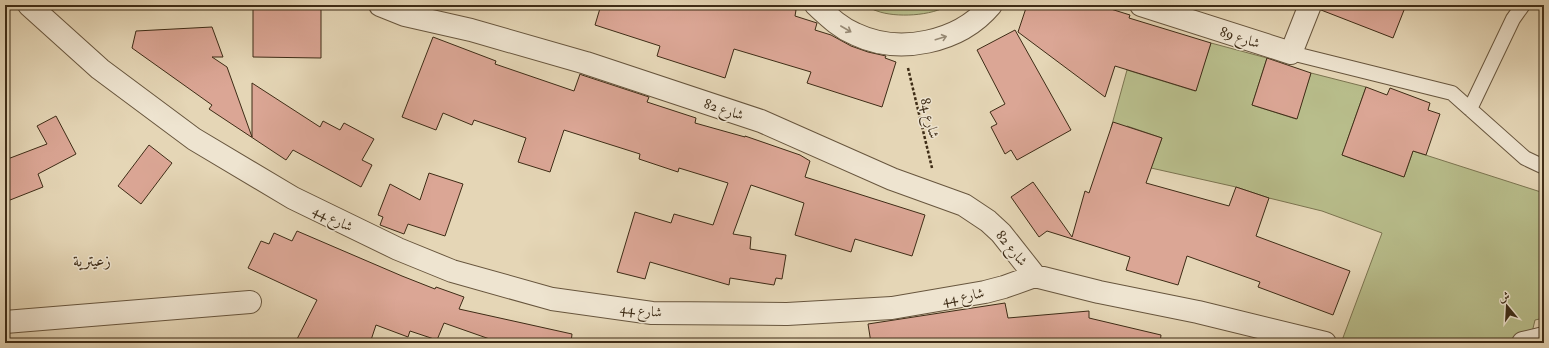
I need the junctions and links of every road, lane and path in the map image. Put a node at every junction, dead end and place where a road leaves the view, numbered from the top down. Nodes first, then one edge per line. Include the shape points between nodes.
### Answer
1 (29, 5) edge
2 (380, 5) edge
3 (816, 5) edge
4 (991, 5) edge
5 (1142, 5) edge
6 (1310, 5) edge
7 (1523, 5) edge
8 (902, 45) junction
9 (1291, 52) junction
10 (1470, 109) junction
11 (1544, 167) edge
12 (938, 196) junction
13 (1035, 276) junction
14 (250, 302) dead end
15 (5, 322) edge
16 (1544, 338) edge
17 (1325, 343) edge
18 (1523, 343) edge

1 - 13 street, شارع 44 via 100,69 194,139 293,198 398,249 452,271 552,299 652,313 787,314 892,308 985,292
2 - 12 street, شارع 82 via 406,15 471,30 586,63 761,121 892,179
3 -> 8 street via 834,22 855,34 878,42
8 -> 4 street via 927,42 950,35 972,23
5 - 9 street, شارع 89
6 - 9 street
7 - 10 lane via 1513,19
8 - 12 path, شارع 84
9 - 10 lane via 1452,93
10 - 11 lane via 1525,158
12 - 13 street, شارع 82 via 964,205 988,221 1001,233
13 - 17 street
14 - 15 street
16 - 18 street

